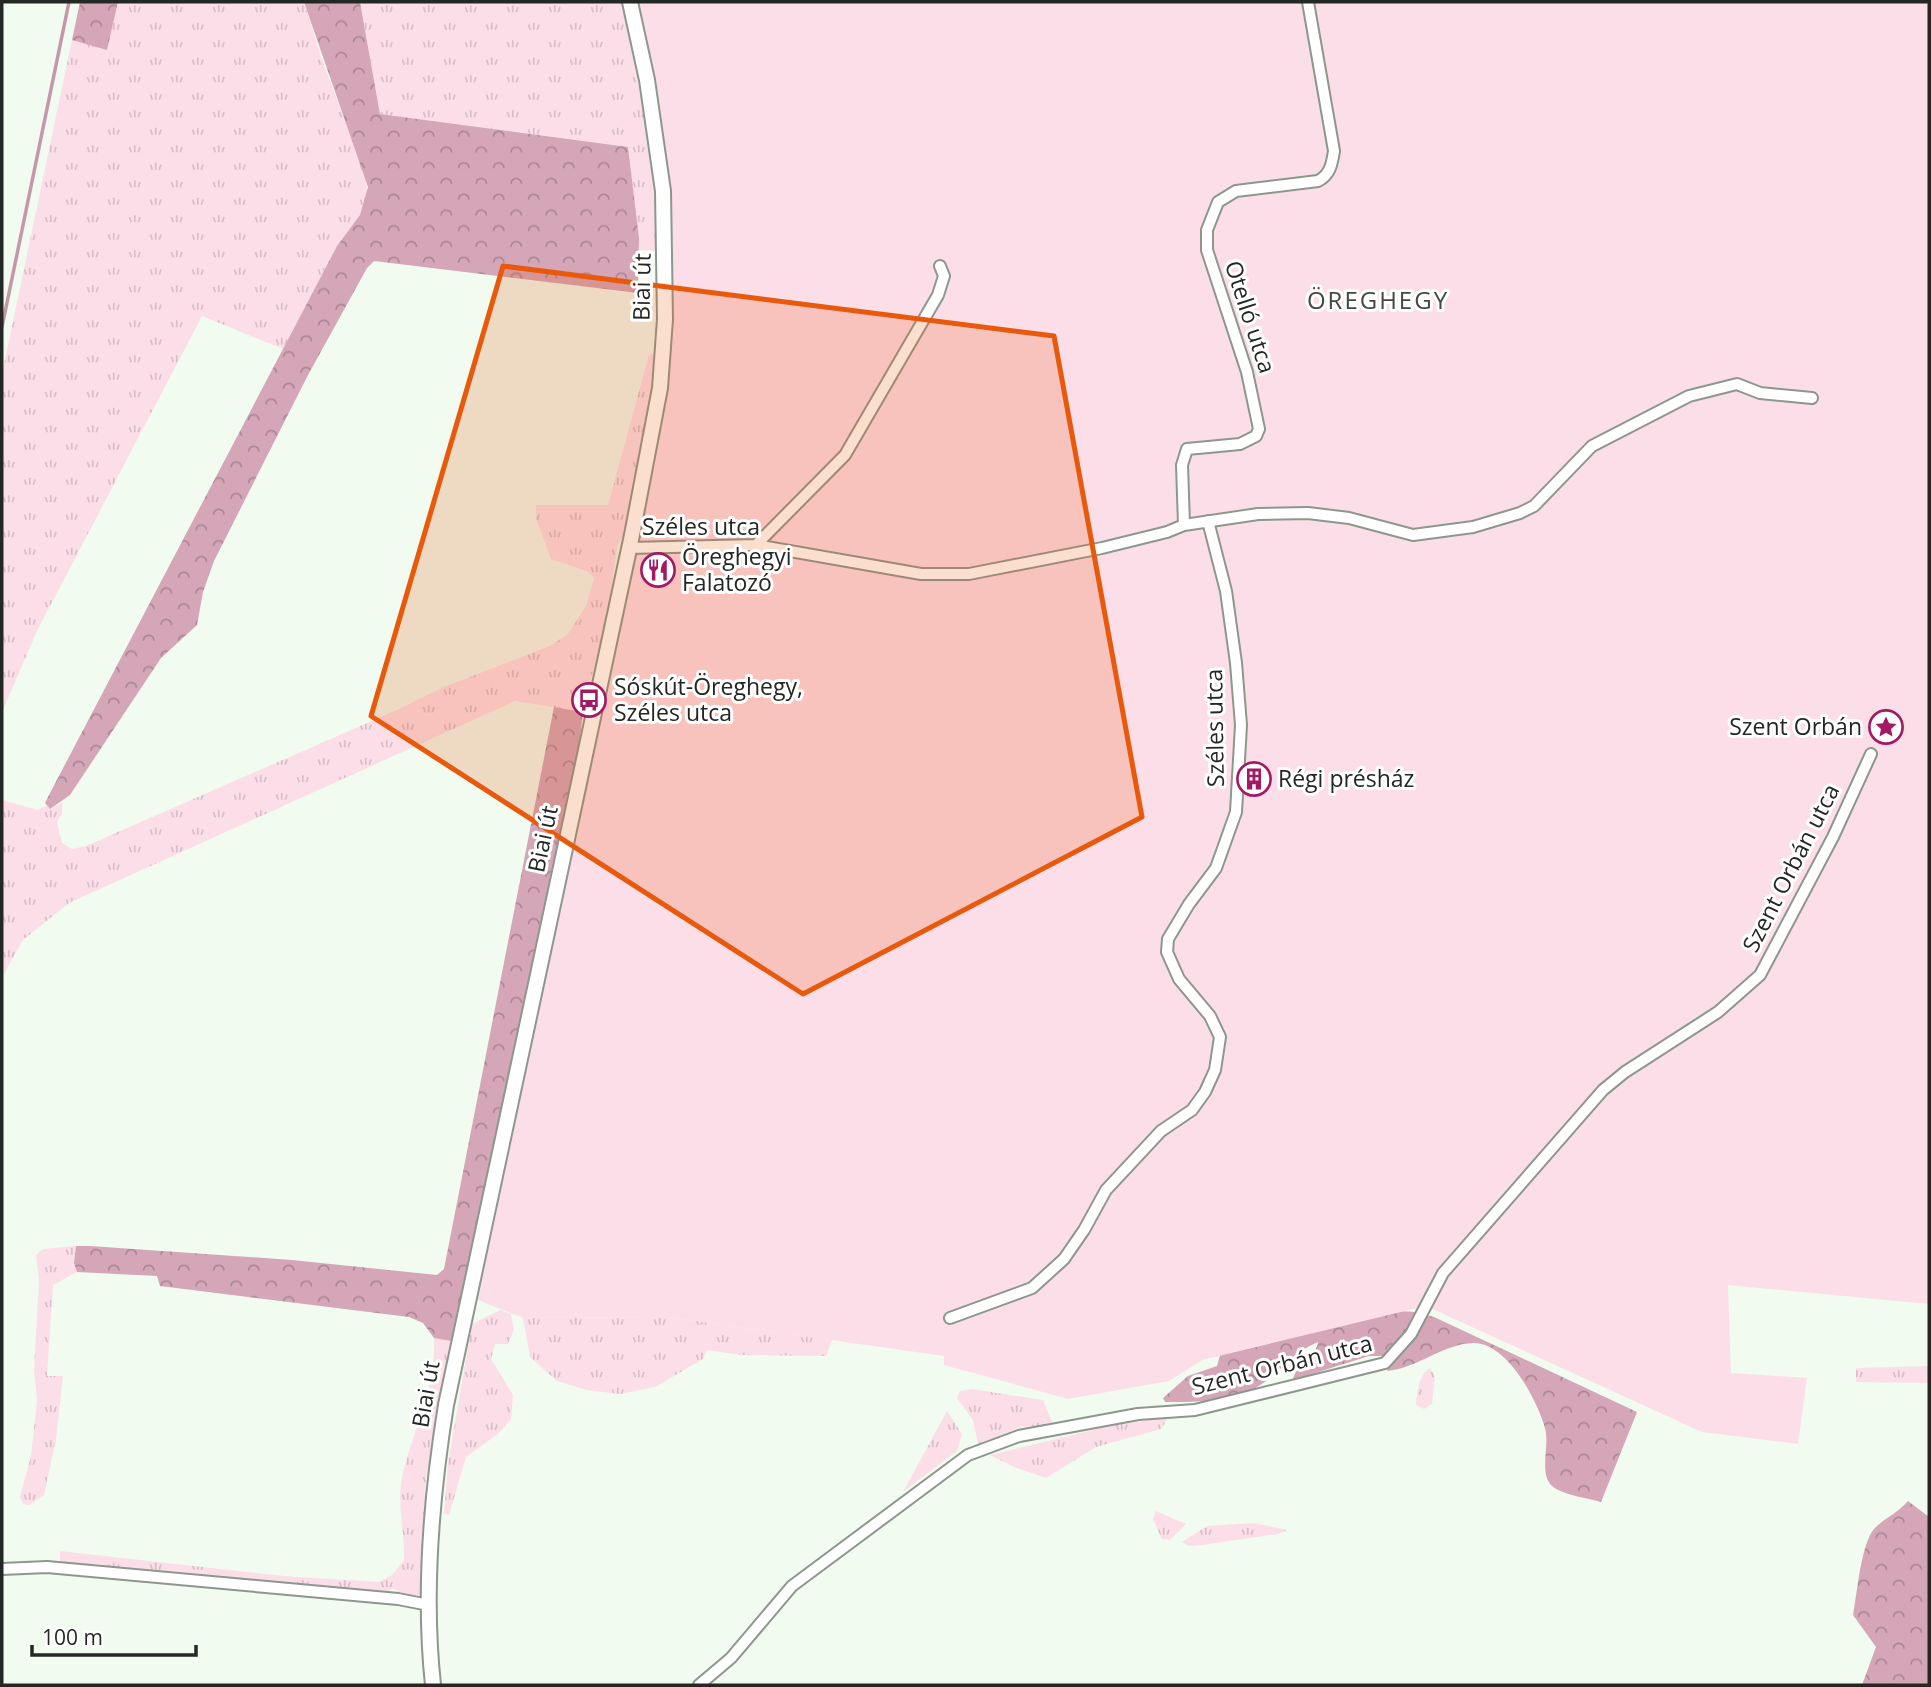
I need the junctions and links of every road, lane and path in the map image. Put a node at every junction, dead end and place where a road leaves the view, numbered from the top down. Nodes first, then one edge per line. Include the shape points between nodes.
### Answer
1 (629, 2) edge
2 (1308, 2) edge
3 (940, 266) dead end
4 (1812, 398) dead end
5 (1208, 522) junction
6 (1184, 525) junction
7 (756, 545) junction
8 (629, 548) junction
9 (1871, 754) dead end
10 (950, 1318) dead end
11 (2, 1569) edge
12 (429, 1605) junction
13 (433, 1685) edge
14 (699, 1685) edge

1 - 8 main road, Biai út via 656,131 666,234 660,388
2 - 6 street, Otelló utca via 1334,151 1332,165 1325,178 1236,191 1218,202 1211,216 1207,250 1247,372 1259,429 1256,436 1240,444 1196,446 1182,455
3 - 7 street via 944,276 938,295 863,427 845,454
4 - 5 street, Széles utca via 1760,393 1737,384 1689,396 1592,446 1534,506 1473,527 1413,535 1349,518 1308,513
5 - 6 street, Széles utca
5 - 10 street, Széles utca via 1226,591 1236,663 1241,725 1236,811 1216,868 1168,939 1167,952 1179,979 1210,1016 1220,1037 1215,1070 1192,1110 1161,1131 1106,1190 1064,1259 1032,1288
6 - 7 street, Széles utca via 1102,548 969,574 921,574
7 - 8 street, Széles utca
8 - 12 main road, Biai út via 446,1405 433,1502
9 - 14 street, Szent Orbán utca via 1760,975 1718,1012 1603,1090 1443,1273 1411,1335 1385,1363 1195,1410 1138,1414 1019,1436 968,1455 792,1586 731,1658
11 - 12 street via 47,1567
12 - 13 main road, Biai út

